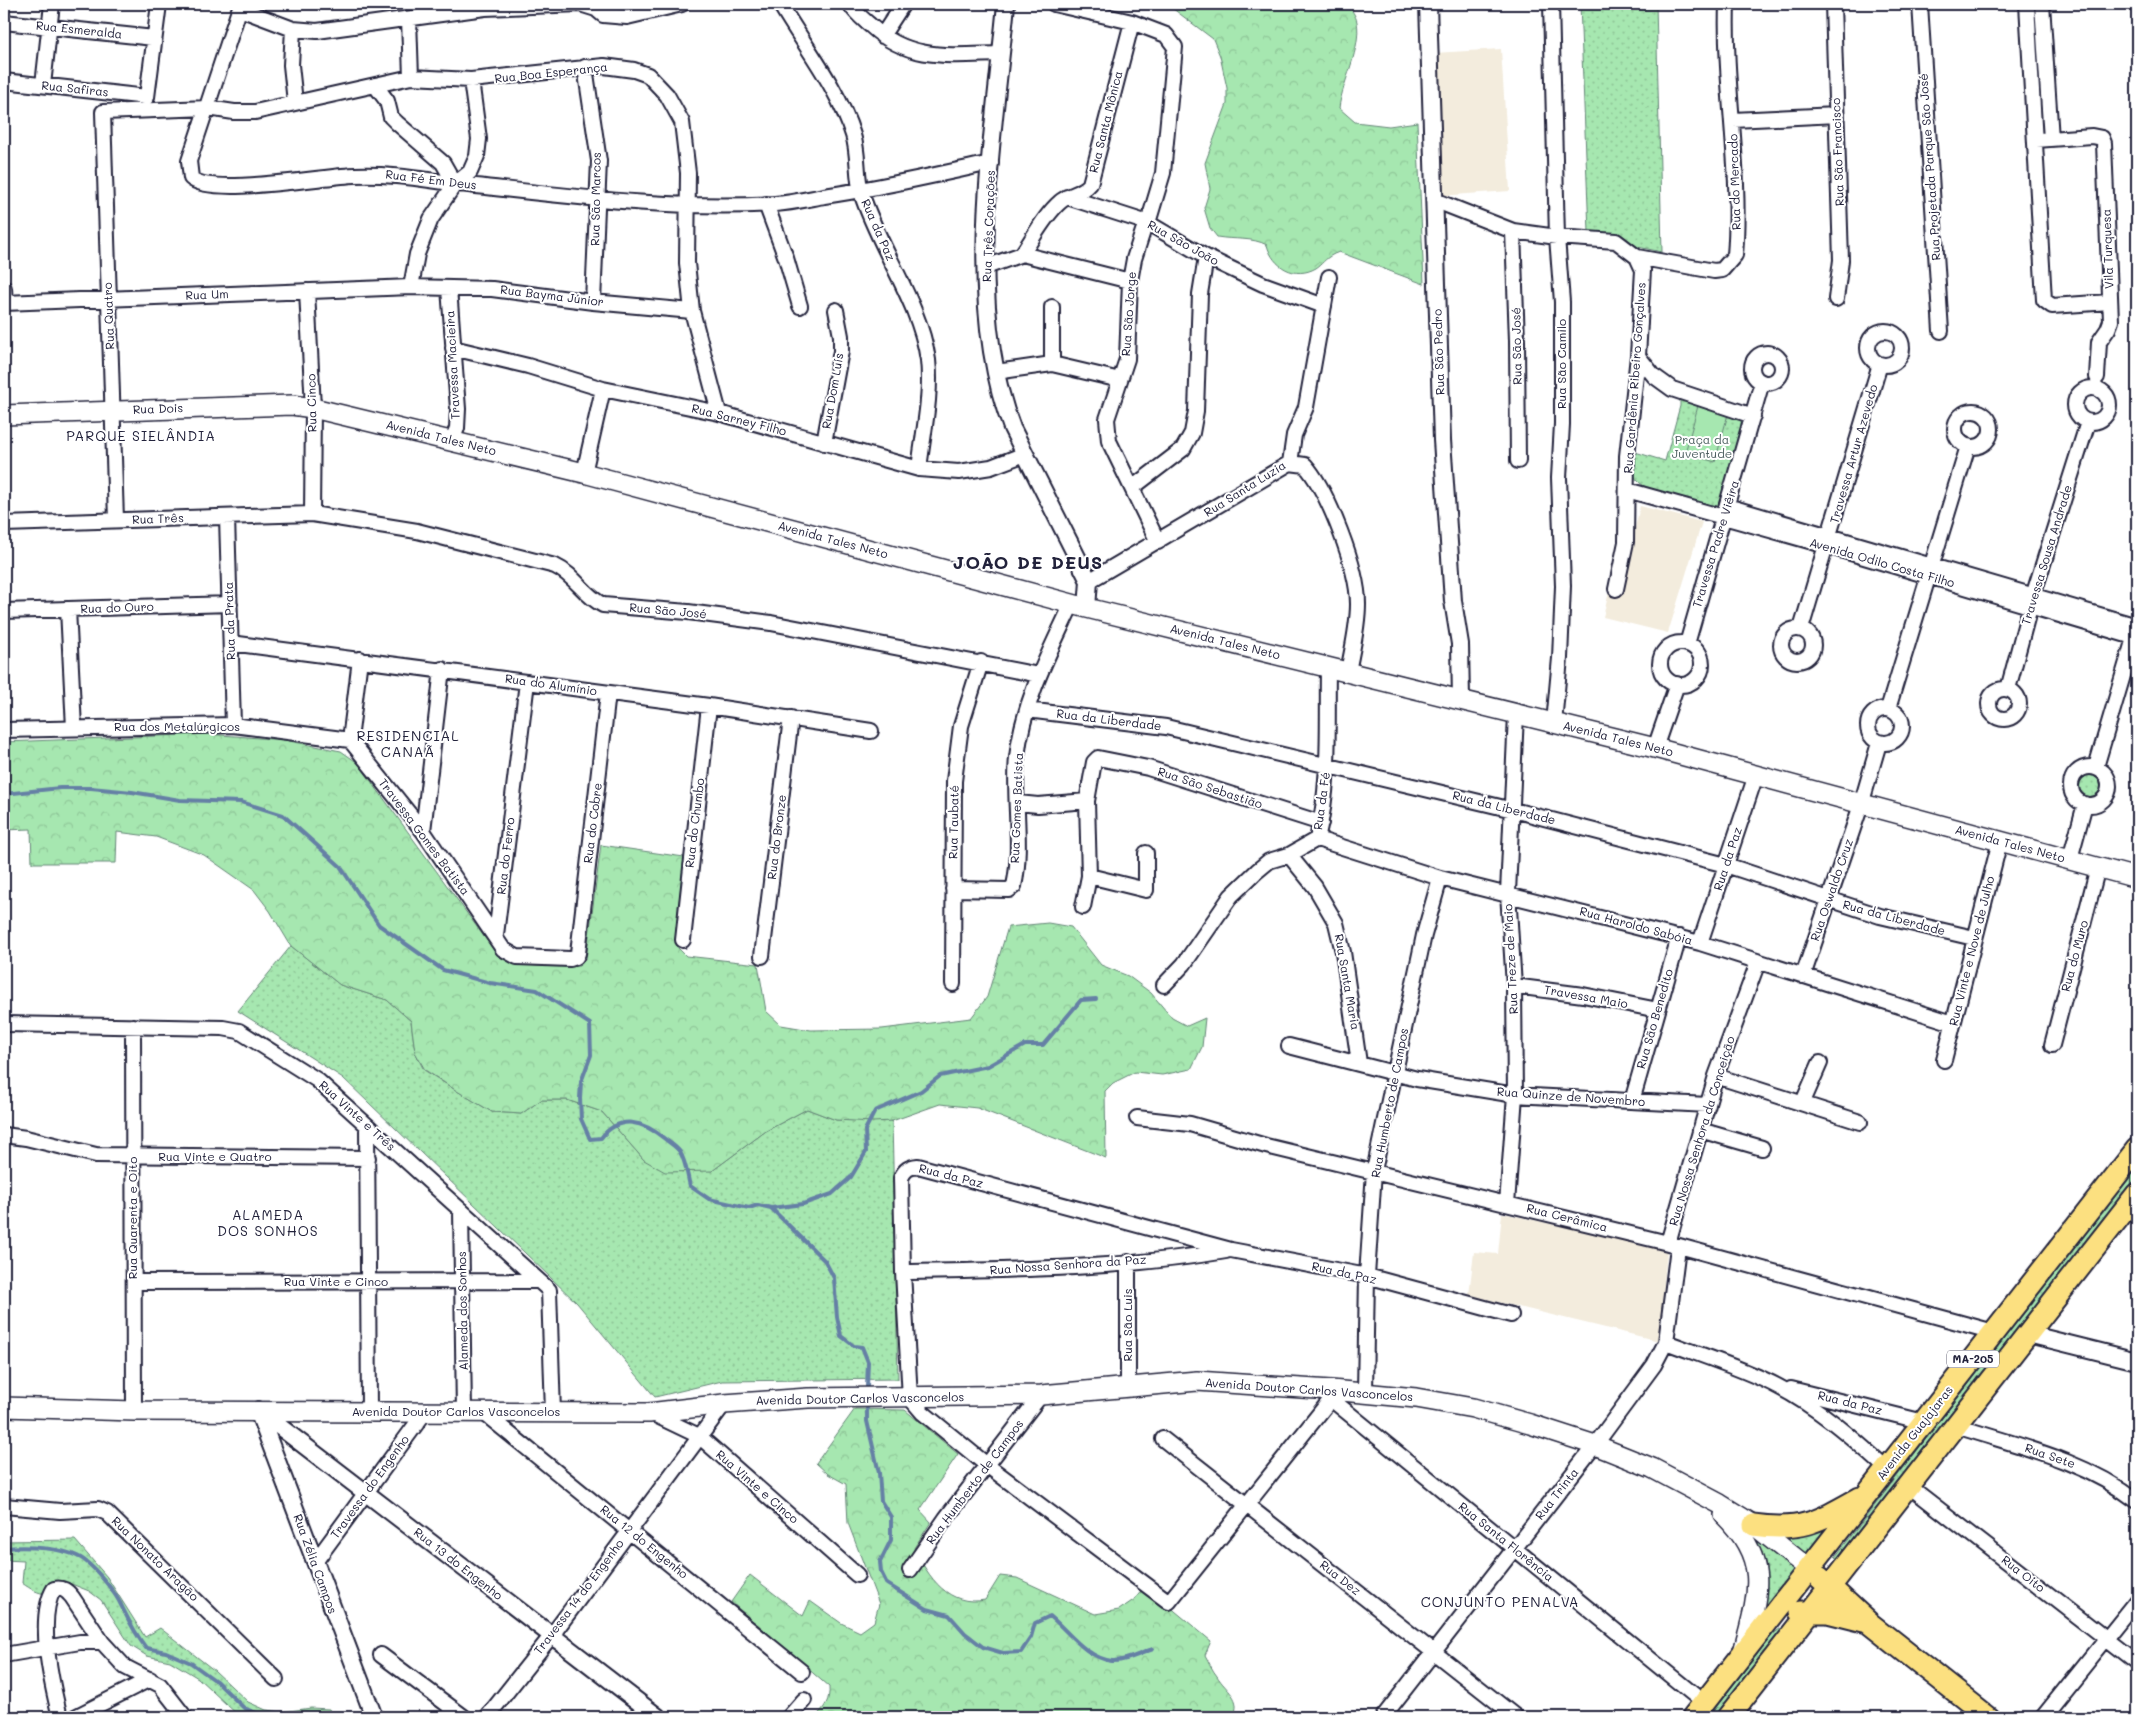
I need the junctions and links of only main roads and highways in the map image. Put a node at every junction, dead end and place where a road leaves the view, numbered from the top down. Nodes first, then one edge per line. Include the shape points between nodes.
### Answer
1 (313, 408) joint
2 (4, 415) edge
3 (2137, 878) edge
4 (2137, 1149) edge
5 (2137, 1194) edge
6 (4, 1407) edge
7 (1698, 1493) junction
8 (1867, 1494) junction
9 (1754, 1525) junction
10 (1858, 1551) junction
11 (1809, 1569) junction
12 (1830, 1586) junction
13 (1811, 1611) junction
14 (1771, 1618) junction
15 (1869, 1623) junction
16 (1742, 1655) junction
17 (1698, 1710) edge
18 (1728, 1717) edge
19 (1988, 1717) edge

1 - 2 main road, Rua Dois via 292,405
1 - 3 main road, Avenida Tales Neto via 584,473 1080,606 1655,748
4 - 8 main road, Avenida Guajajaras / MA-205
5 - 10 main road, MA-205
6 - 7 main road, Avenida Doutor Carlos Vasconcelos via 134,1411 649,1413 808,1398 1041,1395 1214,1382 1331,1394 1365,1392 1473,1408 1595,1445 1652,1468
7 - 9 main road, Avenida Doutor Carlos Vasconcelos
7 - 16 main road, Avenida Doutor Carlos Vasconcelos via 1737,1527 1746,1539 1756,1565 1756,1594
8 - 9 main road via 1803,1526
8 - 11 main road, Avenida Guajajaras / MA-205
9 - 11 main road, Avenida Doutor Carlos Vasconcelos
10 - 12 main road, MA-205
10 - 15 main road via 1853,1576 1854,1596
11 - 12 main road
11 - 14 main road, Avenida Guajajaras / MA-205
12 - 13 main road, MA-205
12 - 15 main road
13 - 14 main road
13 - 15 main road via 1843,1614
13 - 18 main road, MA-205
14 - 16 main road, Avenida Guajajaras / MA-205
15 - 19 main road
16 - 17 main road, Avenida Guajajaras / MA-205

